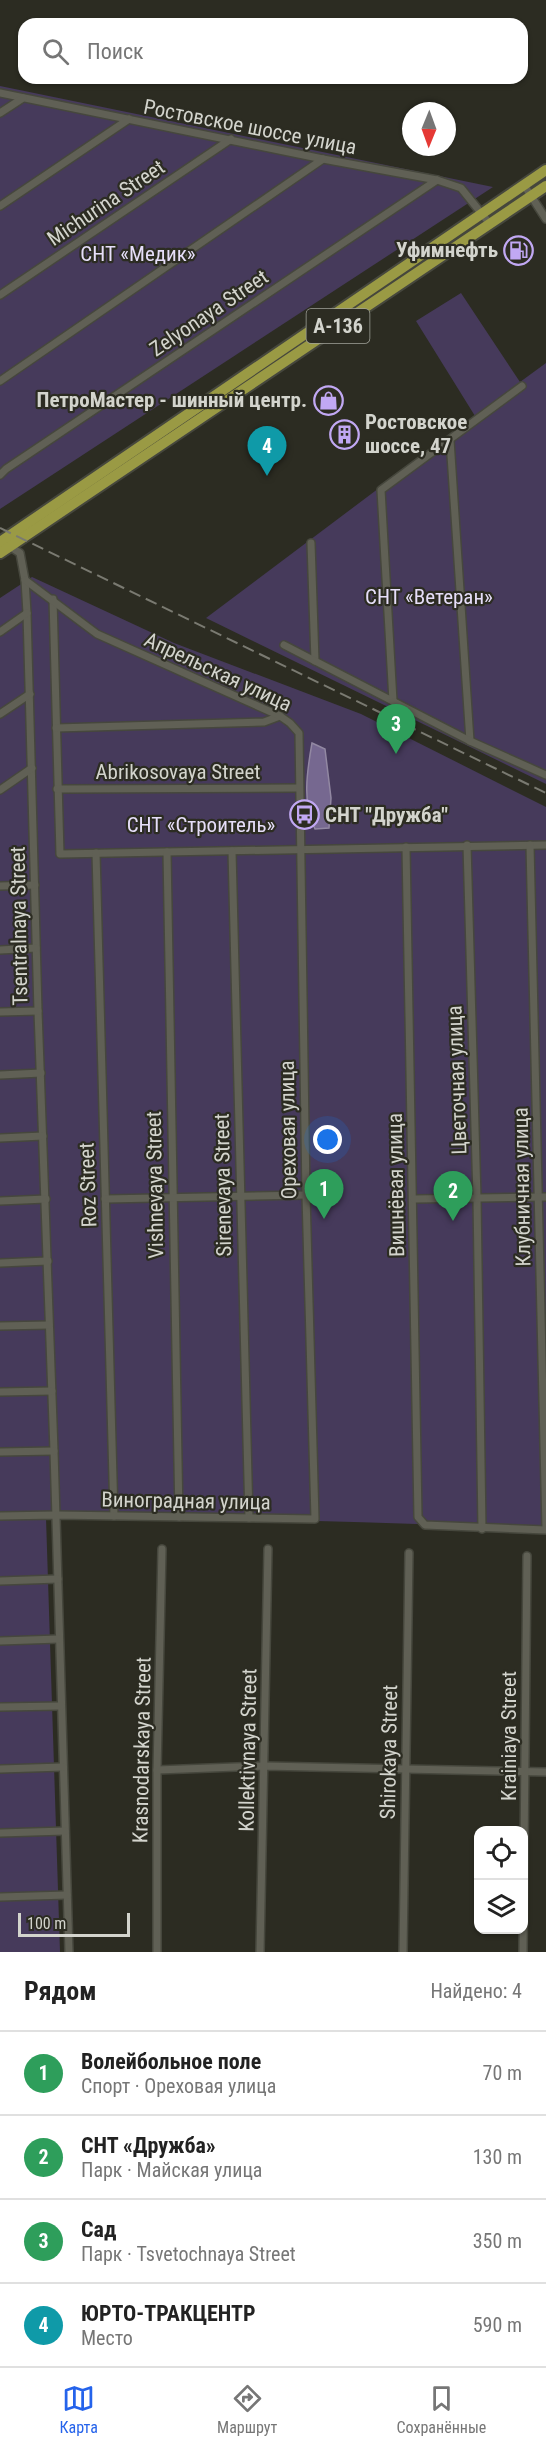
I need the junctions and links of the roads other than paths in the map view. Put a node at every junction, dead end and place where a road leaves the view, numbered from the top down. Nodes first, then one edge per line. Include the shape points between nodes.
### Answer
1 (0, 93) edge
2 (23, 98) junction
3 (0, 113) edge
4 (129, 119) junction
5 (231, 139) junction
6 (323, 159) junction
7 (546, 170) edge
8 (438, 180) junction
9 (524, 185) junction
10 (546, 186) edge
11 (531, 196) junction
12 (0, 206) edge
13 (482, 213) junction
14 (546, 219) edge
15 (490, 224) junction
16 (0, 295) edge
17 (0, 381) edge
18 (522, 386) dead end
19 (450, 440) junction
20 (0, 475) edge
21 (4, 543) edge
22 (311, 543) dead end
23 (0, 553) edge
24 (26, 580) junction
25 (53, 599) junction
26 (27, 613) junction
27 (0, 632) edge
28 (284, 645) dead end
29 (315, 661) junction
30 (30, 694) junction
31 (393, 701) junction
32 (0, 714) edge
33 (280, 716) junction
34 (57, 728) junction
35 (470, 741) junction
36 (32, 768) junction
37 (546, 775) edge
38 (298, 788) junction
39 (57, 789) junction
40 (0, 790) edge
41 (468, 845) junction
42 (530, 845) junction
43 (546, 845) edge
44 (406, 846) junction
45 (300, 849) junction
46 (232, 850) junction
47 (167, 852) junction
48 (96, 853) junction
49 (35, 885) junction
50 (0, 886) edge
51 (36, 948) junction
52 (0, 950) edge
53 (38, 1011) junction
54 (0, 1012) edge
55 (41, 1073) junction
56 (0, 1075) edge
57 (43, 1136) junction
58 (0, 1138) edge
59 (306, 1195) junction
60 (171, 1197) junction
61 (239, 1197) junction
62 (542, 1197) edge
63 (477, 1198) junction
64 (46, 1199) junction
65 (105, 1199) junction
66 (414, 1199) junction
67 (0, 1201) edge
68 (48, 1261) junction
69 (0, 1263) edge
70 (49, 1325) junction
71 (0, 1326) edge
72 (52, 1390) junction
73 (0, 1392) edge
74 (54, 1450) junction
75 (0, 1452) edge
76 (56, 1515) junction
77 (0, 1516) edge
78 (114, 1516) junction
79 (178, 1517) junction
80 (249, 1518) junction
81 (315, 1519) joint
82 (482, 1529) junction
83 (546, 1529) edge
84 (162, 1549) dead end
85 (268, 1549) dead end
86 (409, 1553) dead end
87 (527, 1556) dead end
88 (58, 1579) junction
89 (0, 1581) edge
90 (59, 1639) junction
91 (0, 1641) edge
92 (62, 1706) junction
93 (0, 1707) edge
94 (264, 1766) junction
95 (63, 1767) junction
96 (406, 1768) junction
97 (0, 1769) edge
98 (158, 1770) junction
99 (526, 1772) junction
100 (546, 1772) edge
101 (65, 1831) junction
102 (0, 1833) edge
103 (67, 1894) junction
104 (0, 1897) edge
105 (69, 1952) edge
106 (157, 1952) edge
107 (260, 1952) edge
108 (403, 1952) edge
109 (523, 1952) edge

1 - 2 street, Ростовское шоссе улица
2 - 3 street
2 - 4 street, Ростовское шоссе улица
4 - 5 street, Ростовское шоссе улица
4 - 12 street
5 - 6 street, Ростовское шоссе улица
5 - 16 street, Michurina Street
6 - 8 street, Ростовское шоссе улица
6 - 17 street
7 - 9 highway, А-136
8 - 13 street, Ростовское шоссе улица via 461,188
8 - 20 street, Zelyonaya Street
9 - 11 street
9 - 13 highway, А-136
10 - 11 highway, А-136
11 - 14 street
11 - 15 highway, А-136
13 - 15 street, Ростовское шоссе улица
13 - 21 highway, А-136
15 - 21 highway, А-136
18 - 19 street
19 - 31 street via 381,490
19 - 35 street
21 - 23 highway, А-136
21 - 24 street, Tsentralnaya Street via 20,553
22 - 29 street
24 - 25 street, Апрельская улица
24 - 26 street, Tsentralnaya Street
25 - 33 street, Апрельская улица via 97,634
25 - 34 street
26 - 27 street
26 - 30 street, Tsentralnaya Street
28 - 29 street
29 - 31 street
30 - 32 street
30 - 36 street, Tsentralnaya Street
31 - 35 street
33 - 34 street via 264,722
33 - 38 street, Апрельская улица via 299,733
34 - 39 street
35 - 37 street
36 - 40 street
36 - 49 street, Tsentralnaya Street
38 - 39 street, Abrikosovaya Street
38 - 45 street, Апрельская улица
39 - 48 street via 60,854
41 - 42 street
41 - 44 street
41 - 63 street, Цветочная улица
42 - 43 street
42 - 62 street, Клубничная улица
44 - 45 street
44 - 66 street, Вишнёвая улица
45 - 46 street
45 - 59 street, Ореховая улица
46 - 47 street
46 - 61 street, Sirenevaya Street
47 - 48 street
47 - 60 street, Vishnevaya Street
48 - 65 street, Roz Street
49 - 50 street
49 - 51 street, Tsentralnaya Street
51 - 52 street
51 - 53 street, Tsentralnaya Street
53 - 54 street
53 - 55 street, Tsentralnaya Street
55 - 56 street
55 - 57 street, Tsentralnaya Street
57 - 58 street
57 - 64 street, Tsentralnaya Street
59 - 61 street
59 - 81 street, Ореховая улица
60 - 61 street
60 - 65 street
60 - 79 street, Vishnevaya Street
61 - 80 street, Sirenevaya Street
62 - 63 street
62 - 83 street, Клубничная улица
63 - 66 street
63 - 82 street, Цветочная улица
64 - 67 street
64 - 68 street, Tsentralnaya Street
65 - 78 street, Roz Street
66 - 82 street, Вишнёвая улица via 418,1517 425,1525
68 - 69 street
68 - 70 street, Tsentralnaya Street
70 - 71 street
70 - 72 street, Tsentralnaya Street
72 - 73 street
72 - 74 street, Tsentralnaya Street
74 - 75 street
74 - 76 street, Tsentralnaya Street
76 - 77 street, Виноградная улица
76 - 78 street, Виноградная улица
76 - 88 street, Tsentralnaya Street
78 - 79 street, Виноградная улица
79 - 80 street, Виноградная улица
80 - 81 street, Виноградная улица
82 - 83 street
84 - 98 street, Krasnodarskaya Street
85 - 94 street, Kollektivnaya Street
86 - 96 street, Shirokaya Street
87 - 99 street, Krainiaya Street
88 - 89 street
88 - 90 street, Tsentralnaya Street
90 - 91 street
90 - 92 street, Tsentralnaya Street
92 - 93 street
92 - 95 street, Tsentralnaya Street
94 - 96 street
94 - 98 street
94 - 107 street, Kollektivnaya Street
95 - 97 street
95 - 101 street, Tsentralnaya Street
96 - 99 street
96 - 108 street, Shirokaya Street
98 - 106 street, Krasnodarskaya Street
99 - 100 street
99 - 109 street, Krainiaya Street
101 - 102 street
101 - 103 street, Tsentralnaya Street
103 - 104 street
103 - 105 street, Tsentralnaya Street

